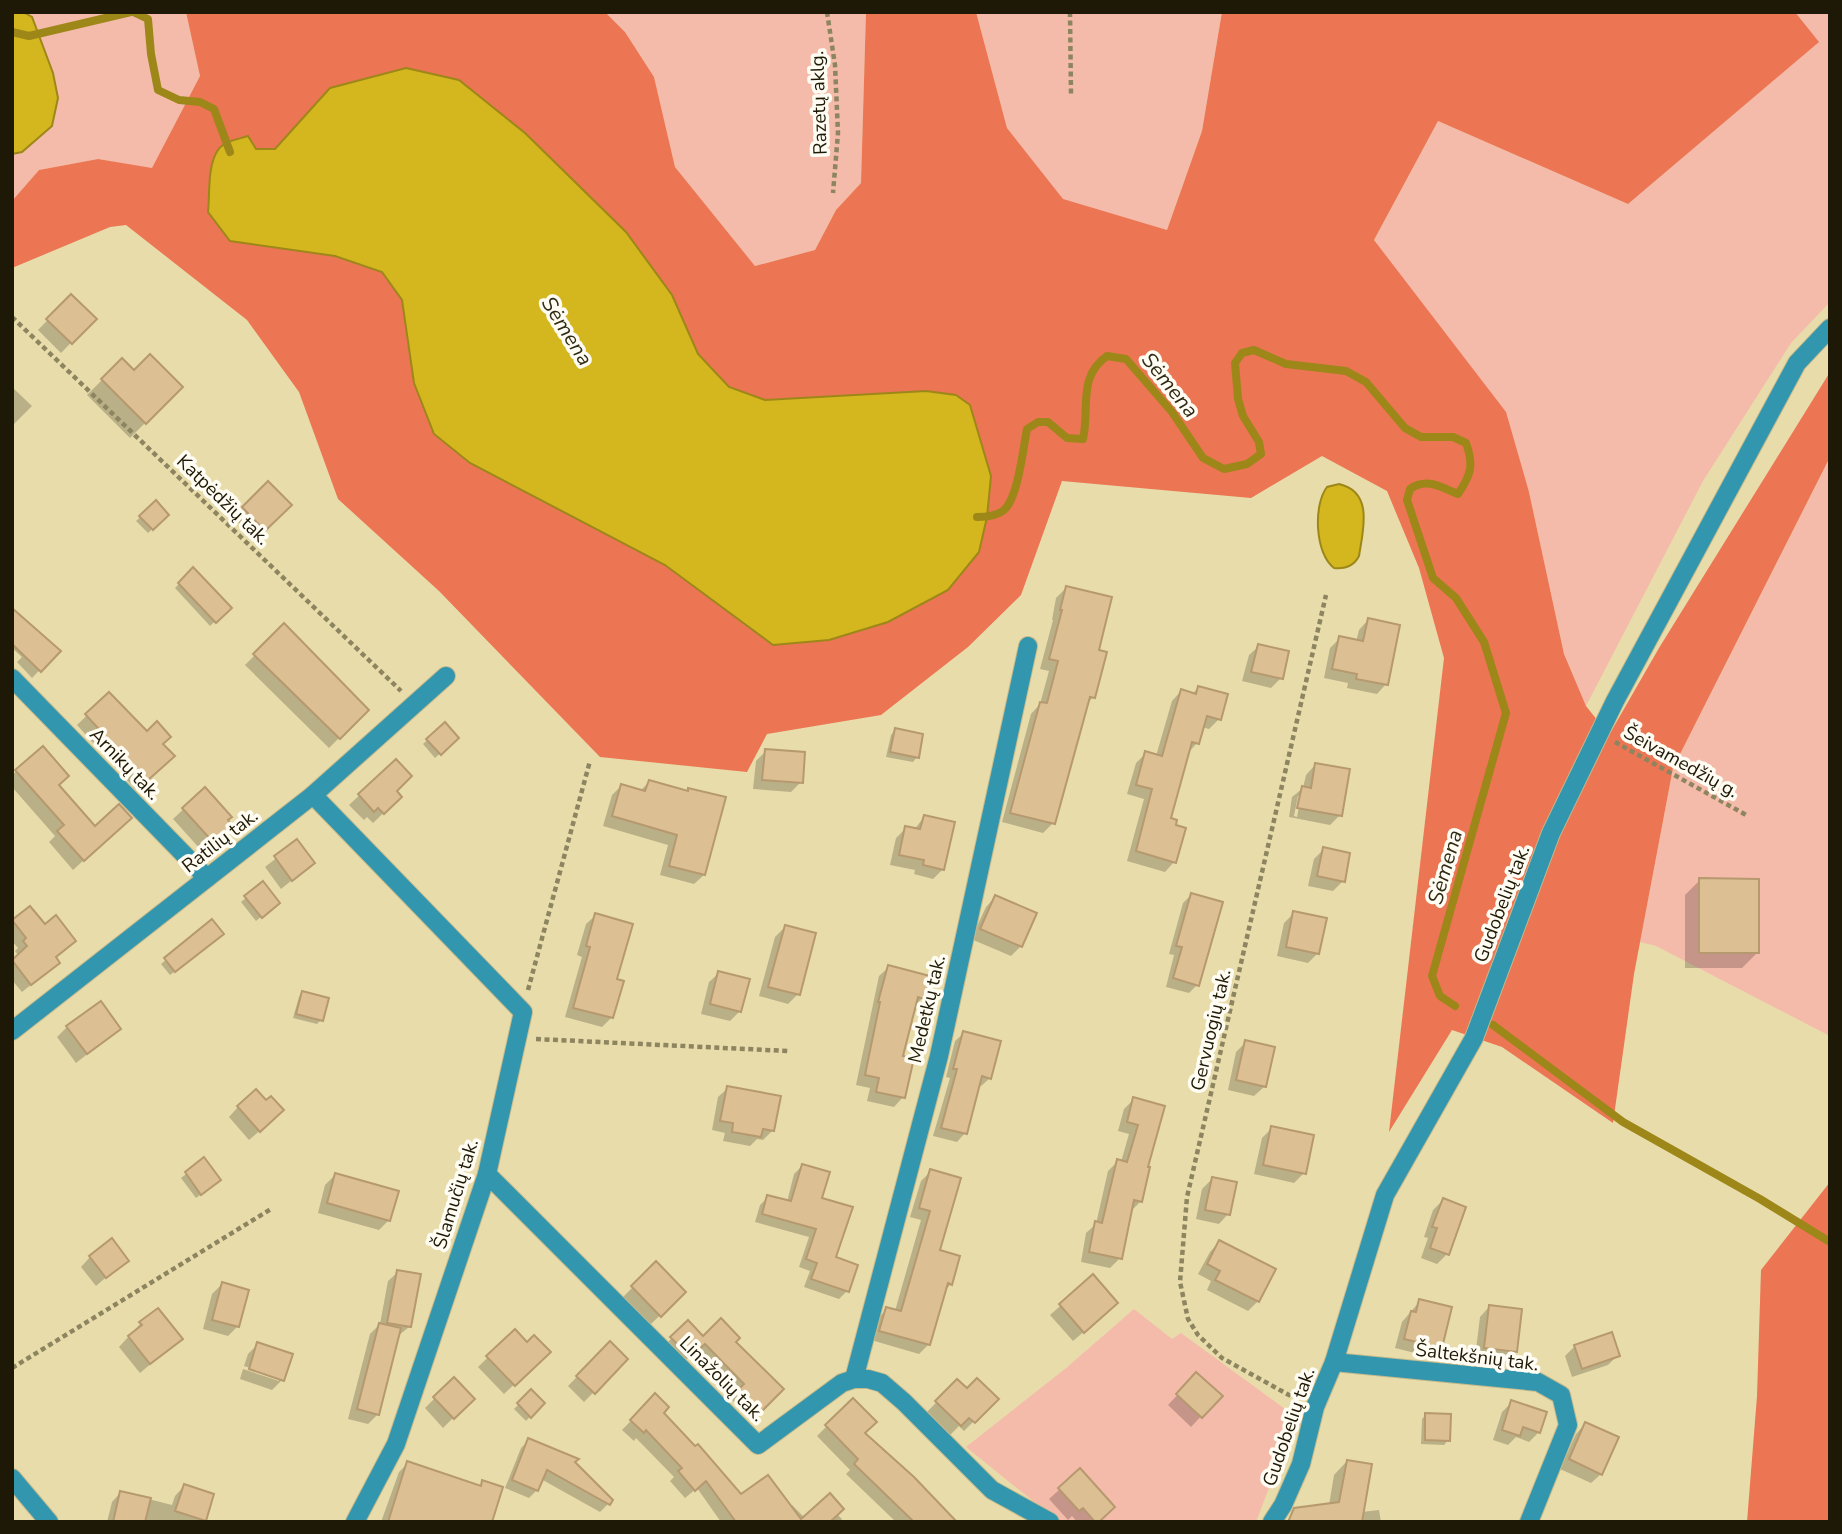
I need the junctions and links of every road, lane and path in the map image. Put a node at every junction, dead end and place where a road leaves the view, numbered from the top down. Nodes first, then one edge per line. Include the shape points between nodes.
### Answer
1 (827, 12) edge
2 (1070, 12) edge
3 (1071, 94) dead end
4 (833, 193) dead end
5 (12, 317) edge
6 (1830, 328) edge
7 (1326, 595) dead end
8 (1028, 646) dead end
9 (446, 676) dead end
10 (12, 678) edge
11 (414, 704) junction
12 (1599, 734) junction
13 (590, 761) dead end
14 (313, 795) junction
15 (1748, 816) dead end
16 (207, 878) junction
17 (523, 1012) junction
18 (14, 1025) edge
19 (518, 1038) junction
20 (788, 1051) dead end
21 (487, 1174) junction
22 (271, 1209) dead end
23 (1334, 1362) junction
24 (12, 1368) edge
25 (854, 1378) junction
26 (1315, 1407) junction
27 (12, 1478) edge
28 (49, 1522) edge
29 (355, 1522) edge
30 (1050, 1522) edge
31 (1272, 1522) edge
32 (1529, 1522) edge

1 - 4 path, Razetų aklg. via 838,133
2 - 3 path
5 - 11 path, Katpėdžių tak.
6 - 12 street, Gudobelių tak. via 1797,363
7 - 26 path, Gervuogių tak. via 1187,1197 1180,1282 1188,1319 1198,1335 1222,1357
8 - 25 street, Medetkų tak. via 939,1056
9 - 11 street, Ratilių tak.
10 - 16 street, Arnikų tak.
11 - 14 street, Ratilių tak.
12 - 15 path, Šeivamedžių g.
12 - 23 street, Gudobelių tak. via 1551,833 1474,1038 1385,1195
13 - 17 path
14 - 16 street, Ratilių tak.
14 - 17 street
16 - 18 street, Ratilių tak.
17 - 19 street, Šlamučių tak.
19 - 20 path
19 - 21 street, Šlamučių tak.
21 - 25 street, Linažolių tak. via 758,1445 842,1382
21 - 29 street, Šlamučių tak. via 396,1444
22 - 24 path
23 - 26 street, Gudobelių tak.
23 - 32 street, Šaltekšnių tak. via 1538,1382 1561,1395 1568,1425
25 - 30 street via 882,1383 992,1490
26 - 31 street, Gudobelių tak. via 1301,1464
27 - 28 street

